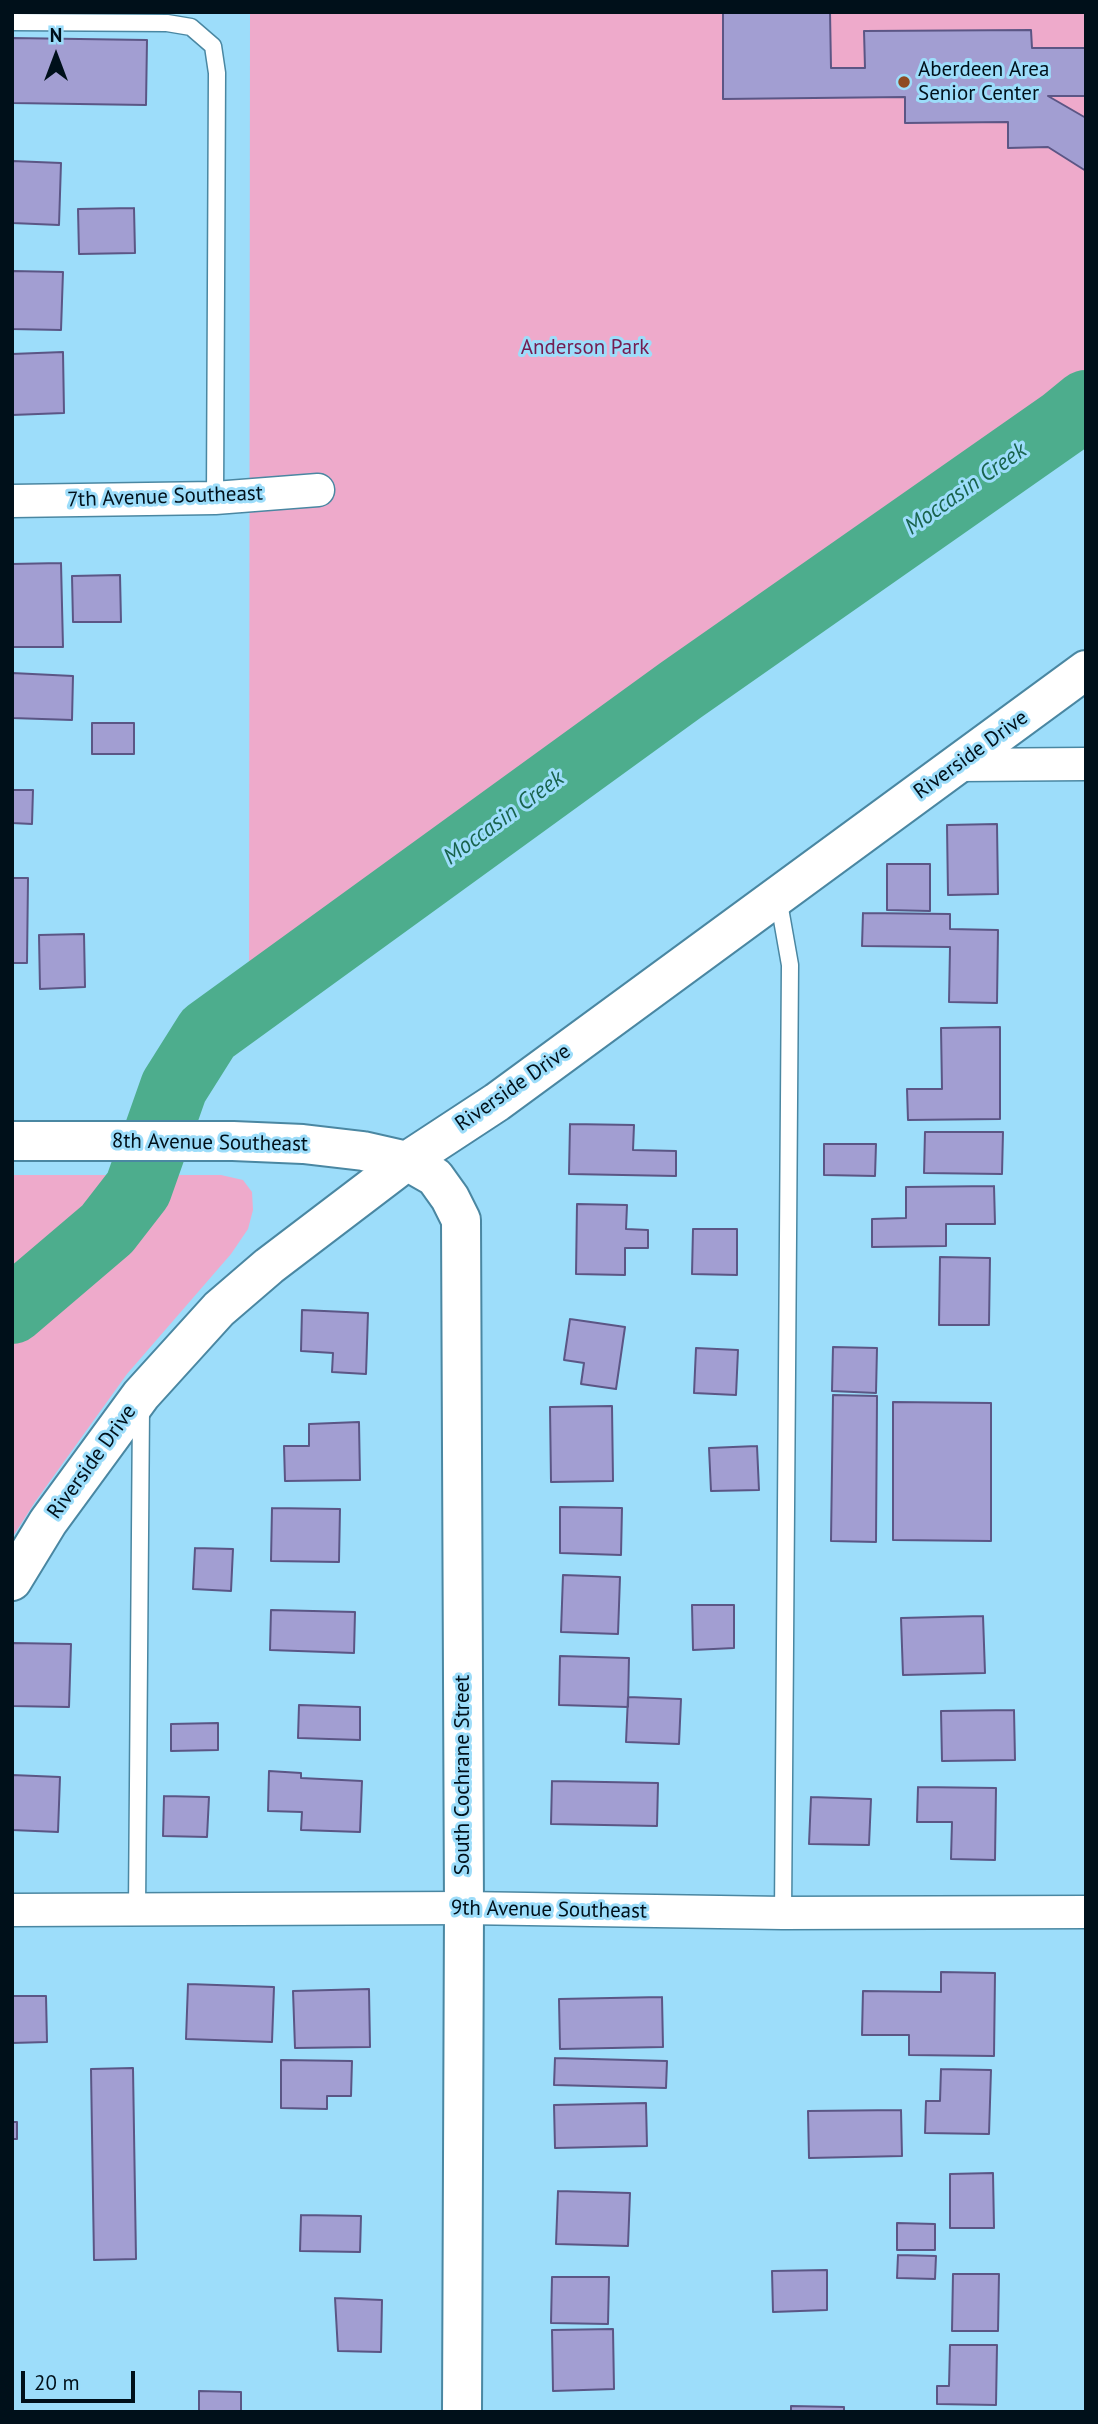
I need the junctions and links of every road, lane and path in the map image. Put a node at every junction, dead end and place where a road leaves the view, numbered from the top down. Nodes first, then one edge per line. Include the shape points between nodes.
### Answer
1 (12, 22) edge
2 (318, 490) dead end
3 (215, 498) junction
4 (12, 501) edge
5 (1086, 670) edge
6 (1086, 764) edge
7 (958, 765) junction
8 (778, 895) junction
9 (12, 1141) edge
10 (407, 1161) junction
11 (141, 1395) junction
12 (12, 1581) edge
13 (464, 1908) junction
14 (12, 1910) edge
15 (138, 1910) junction
16 (1086, 1912) edge
17 (783, 1913) junction
18 (462, 2412) edge

1 - 3 lane via 167,23 191,27 213,46 217,73
2 - 3 street, 7th Avenue Southeast
3 - 4 street, 7th Avenue Southeast
5 - 7 street, Riverside Drive
6 - 7 street
7 - 8 street, Riverside Drive
8 - 10 street, Riverside Drive via 497,1102
8 - 17 lane via 790,965
9 - 10 street, 8th Avenue Southeast via 303,1144
10 - 11 street, Riverside Drive via 219,1309
10 - 13 street, South Cochrane Street via 435,1177 461,1220
11 - 12 street, Riverside Drive via 48,1522
11 - 15 lane
13 - 15 street, 9th Avenue Southeast
13 - 17 street, 9th Avenue Southeast
13 - 18 street, South Cochrane Street
14 - 15 street, 9th Avenue Southeast
16 - 17 street, 9th Avenue Southeast

